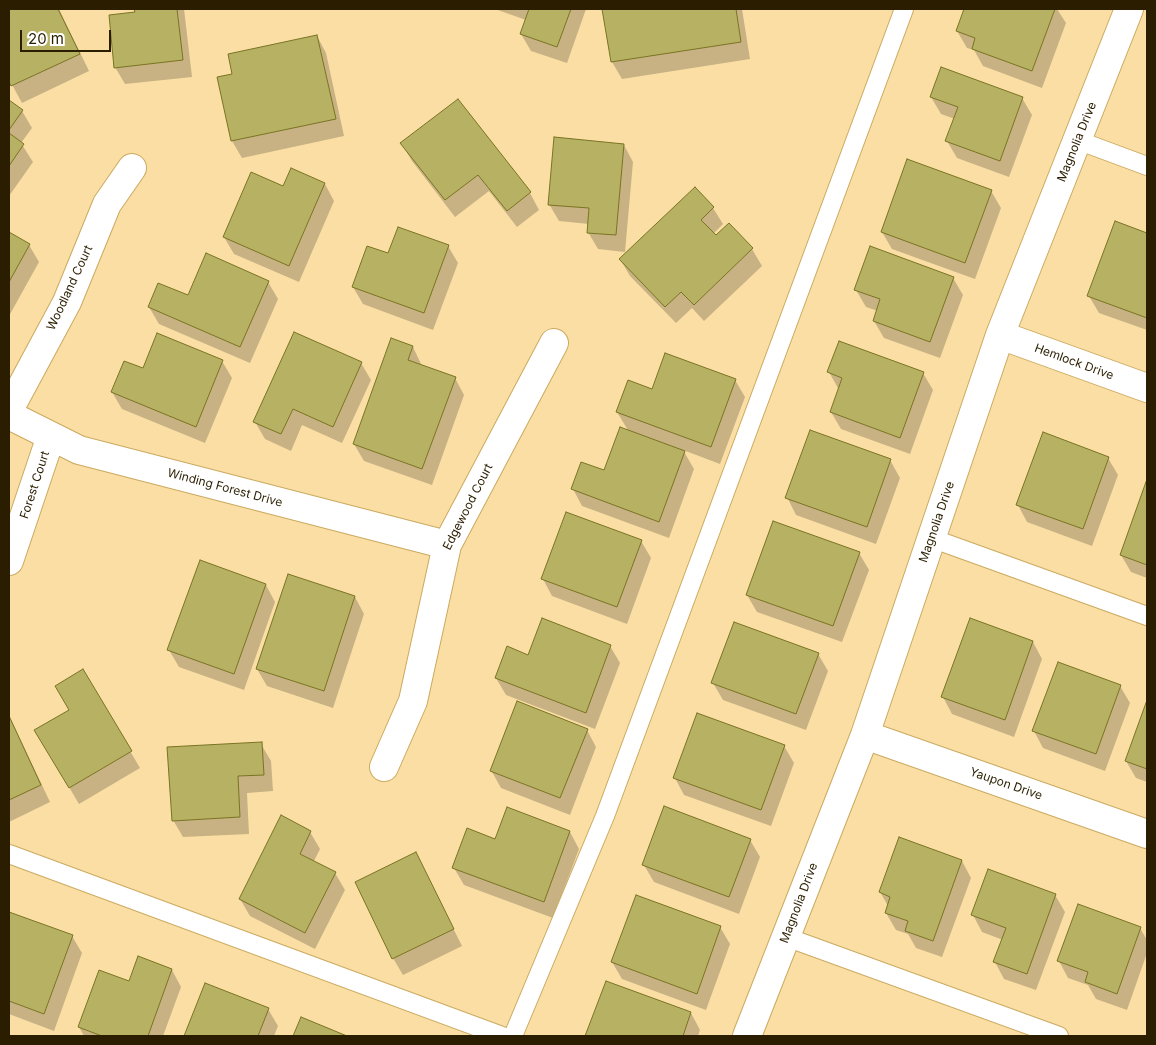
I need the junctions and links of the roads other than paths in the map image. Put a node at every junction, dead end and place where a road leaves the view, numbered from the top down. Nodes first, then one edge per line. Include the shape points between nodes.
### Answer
1 (904, 9) edge
2 (1129, 9) edge
3 (1077, 140) junction
4 (1147, 166) edge
5 (132, 168) dead end
6 (1000, 335) junction
7 (554, 343) dead end
8 (1147, 388) edge
9 (9, 410) edge
10 (9, 415) edge
11 (52, 436) junction
12 (931, 538) junction
13 (447, 545) junction
14 (9, 561) edge
15 (1147, 616) edge
16 (864, 735) junction
17 (384, 767) dead end
18 (1147, 834) edge
19 (9, 854) edge
20 (786, 937) junction
21 (502, 1036) edge
22 (513, 1036) edge
23 (747, 1036) edge
24 (1059, 1036) edge

1 - 22 lane via 605,816
2 - 3 street, Magnolia Drive
3 - 4 lane
3 - 6 street, Magnolia Drive
5 - 9 street, Woodland Court via 107,204 67,302
6 - 8 street, Hemlock Drive
6 - 12 street, Magnolia Drive
7 - 13 street, Edgewood Court
10 - 11 street, Winding Forest Drive
11 - 13 street, Winding Forest Drive via 79,450
11 - 14 street, Forest Court
12 - 15 lane
12 - 16 street, Magnolia Drive
13 - 17 street, Edgewood Court via 413,701
16 - 18 street, Yaupon Drive
16 - 20 street, Magnolia Drive
19 - 21 lane
20 - 23 street, Magnolia Drive
20 - 24 lane

